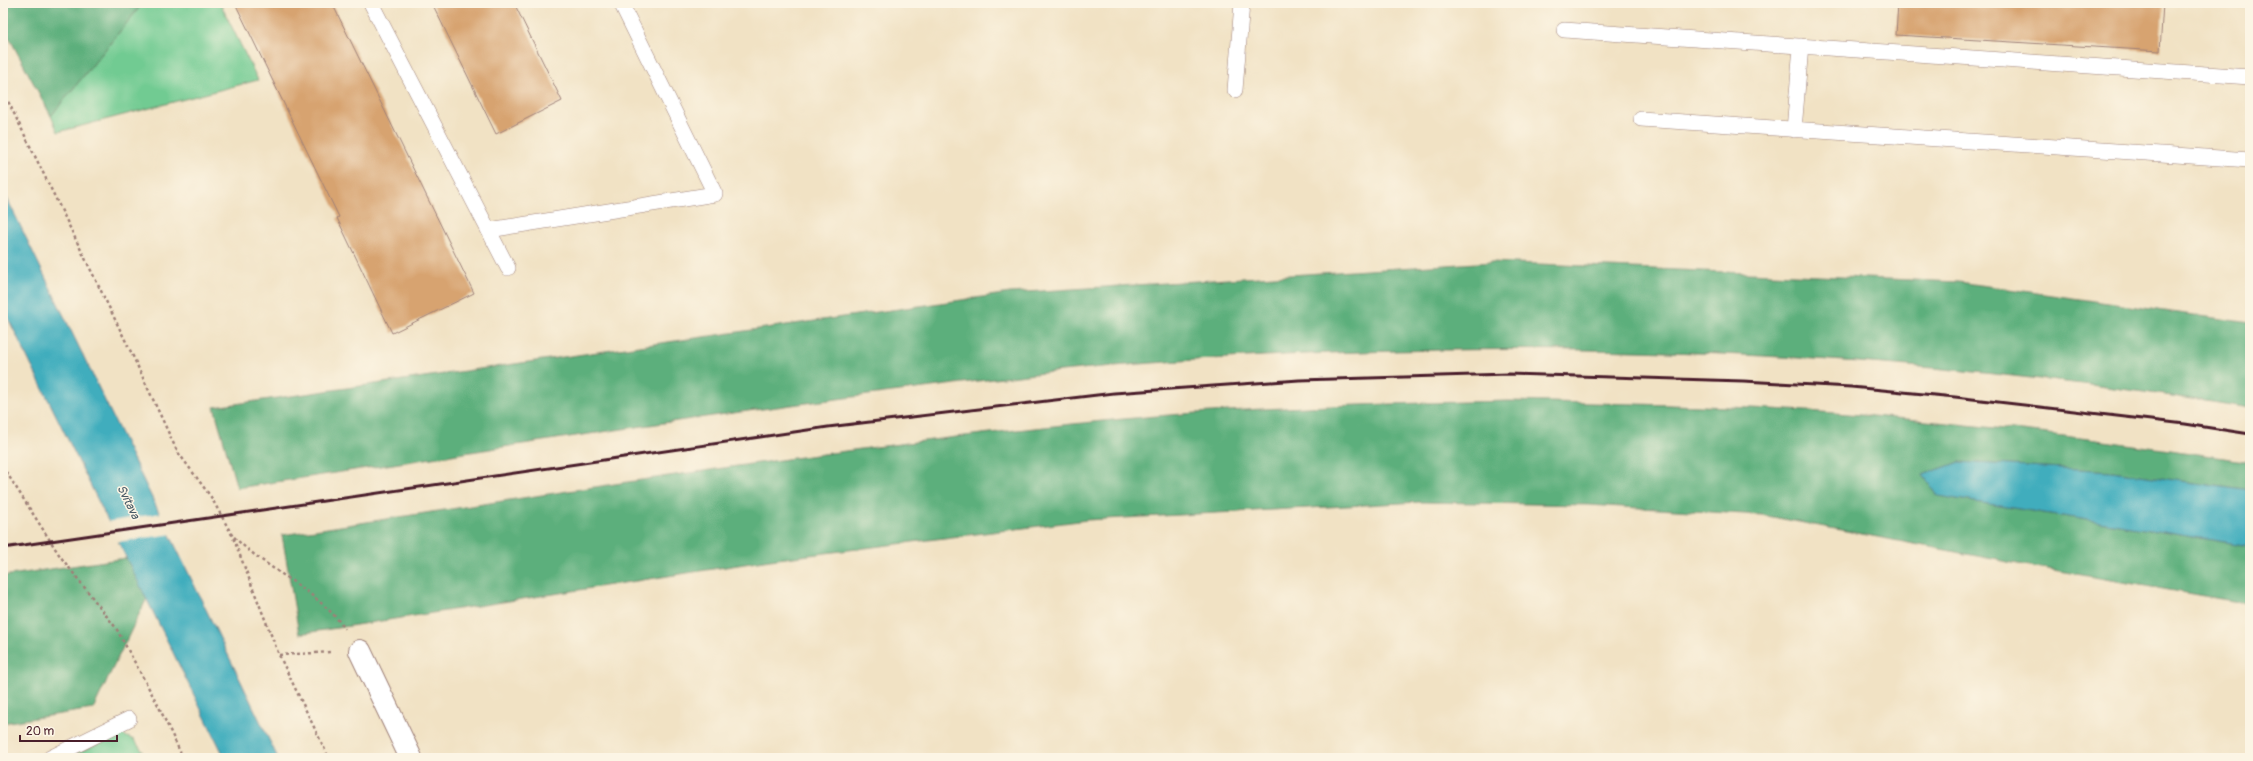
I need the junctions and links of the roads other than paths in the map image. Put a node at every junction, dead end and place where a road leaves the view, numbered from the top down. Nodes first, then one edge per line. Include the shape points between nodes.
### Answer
1 (371, 3) edge
2 (622, 3) edge
3 (1242, 3) edge
4 (1564, 30) dead end
5 (1801, 46) junction
6 (2250, 77) edge
7 (1235, 90) dead end
8 (1641, 119) dead end
9 (1794, 130) junction
10 (2250, 160) edge
11 (488, 230) junction
12 (508, 268) dead end
13 (360, 651) road end
14 (129, 719) dead end
15 (50, 758) edge
16 (410, 758) edge

1 - 11 lane
2 - 11 lane via 715,194
3 - 7 lane
4 - 5 lane
5 - 6 lane
5 - 9 lane
8 - 9 lane
9 - 10 lane
11 - 12 lane
13 - 16 street
14 - 15 lane

